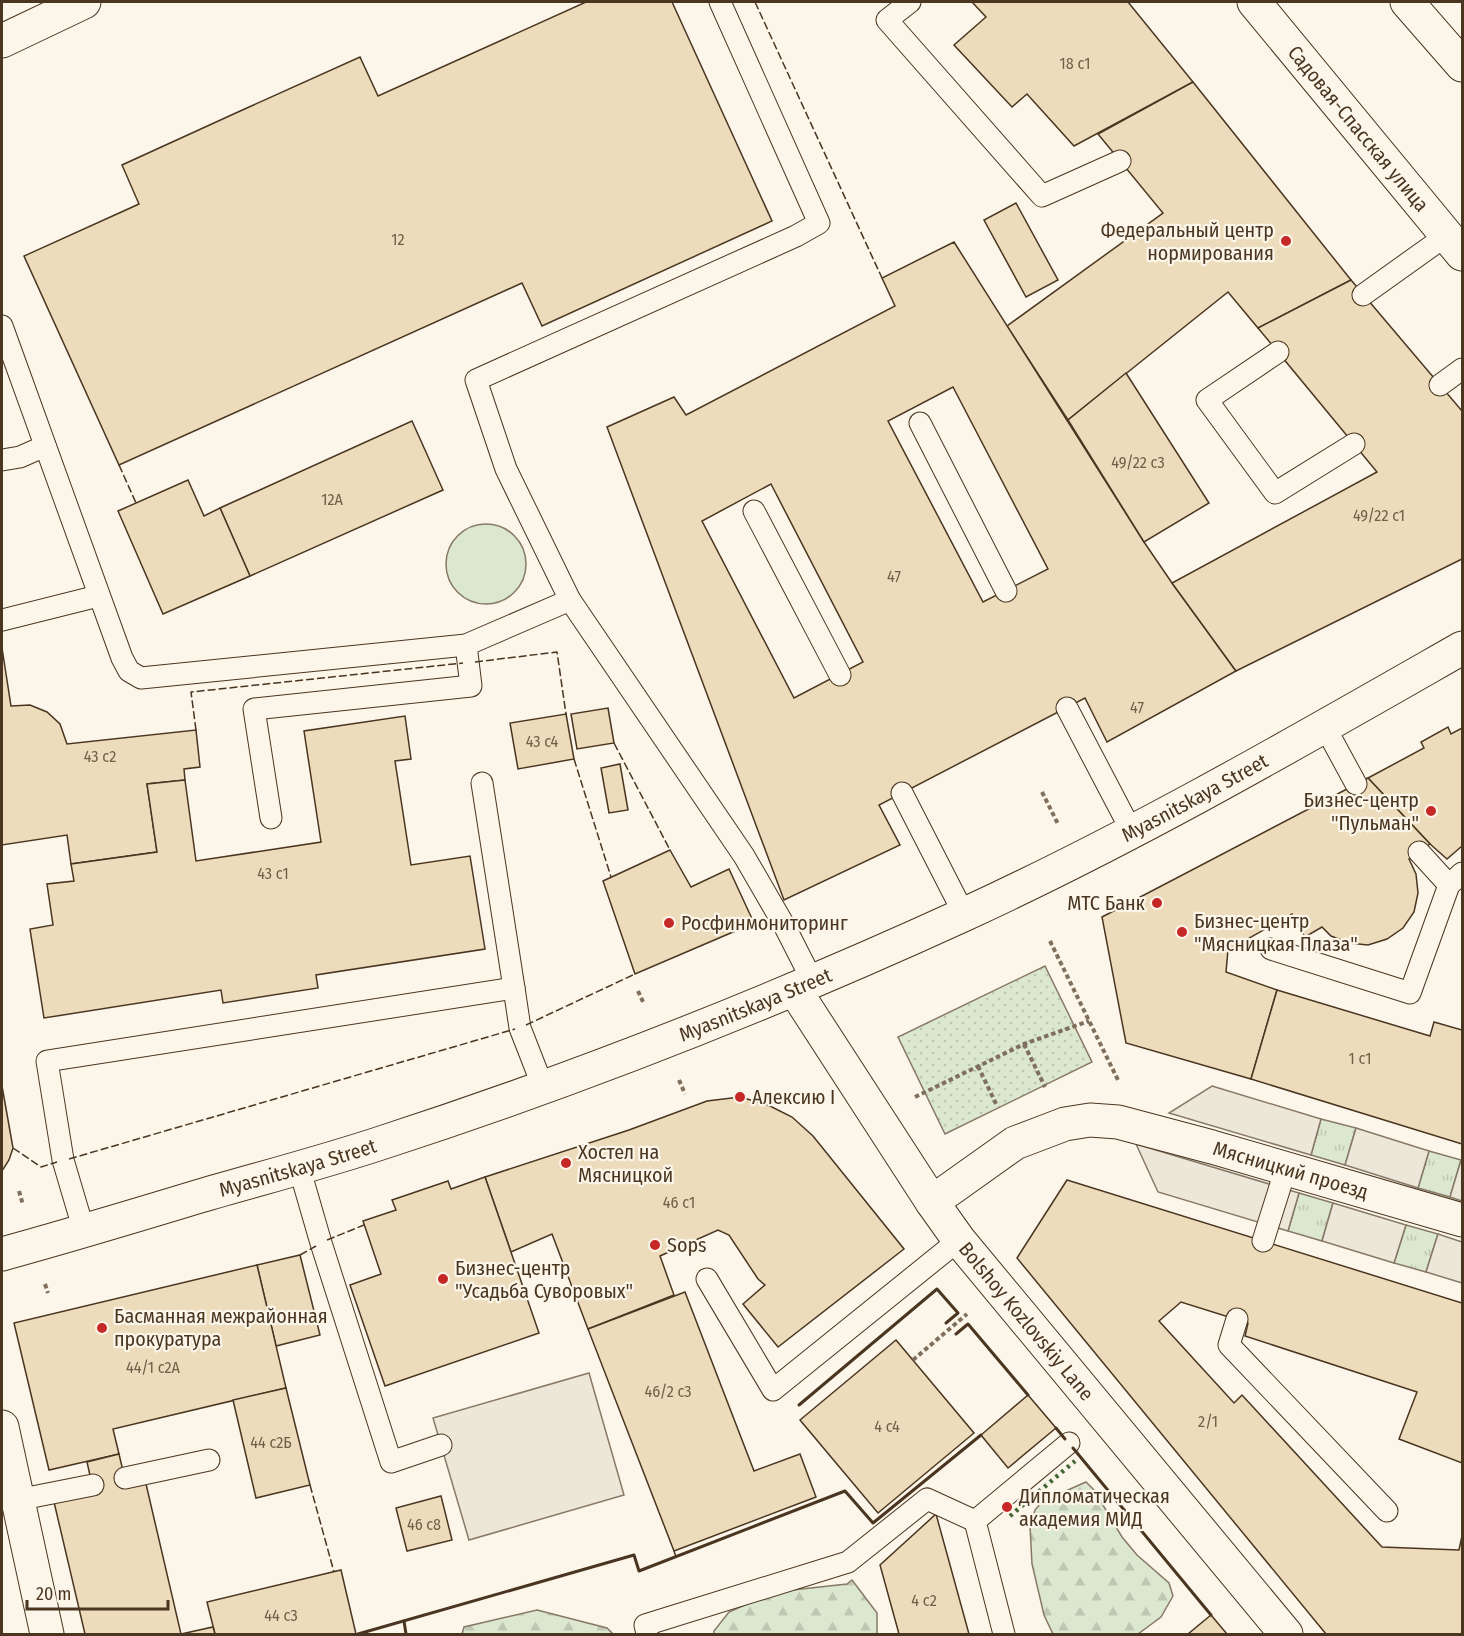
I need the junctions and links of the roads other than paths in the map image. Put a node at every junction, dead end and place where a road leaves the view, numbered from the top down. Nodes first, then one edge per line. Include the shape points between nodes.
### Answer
1 (84, 2) edge
2 (720, 2) edge
3 (910, 2) edge
4 (1254, 2) edge
5 (1407, 2) edge
6 (2, 41) edge
7 (1462, 65) edge
8 (1120, 161) dead end
9 (1455, 245) edge
10 (1363, 295) dead end
11 (2, 326) edge
12 (1278, 352) dead end
13 (1462, 369) edge
14 (1440, 385) dead end
15 (920, 423) dead end
16 (1354, 444) dead end
17 (45, 446) junction
18 (2, 460) edge
19 (754, 511) dead end
20 (1006, 591) dead end
21 (98, 596) junction
22 (570, 600) junction
23 (2, 620) edge
24 (466, 645) junction
25 (1462, 648) edge
26 (840, 675) dead end
27 (1067, 708) dead end
28 (1324, 727) junction
29 (482, 783) dead end
30 (1356, 784) dead end
31 (902, 793) dead end
32 (271, 818) dead end
33 (1132, 832) junction
34 (1419, 852) dead end
35 (1456, 879) edge
36 (964, 914) junction
37 (1271, 949) dead end
38 (803, 984) junction
39 (514, 988) junction
40 (543, 1087) junction
41 (299, 1167) junction
42 (1286, 1168) junction
43 (932, 1202) junction
44 (1462, 1220) edge
45 (84, 1231) junction
46 (959, 1240) junction
47 (1263, 1241) dead end
48 (2, 1254) edge
49 (707, 1279) dead end
50 (1237, 1319) dead end
51 (2, 1427) edge
52 (1069, 1443) dead end
53 (441, 1445) dead end
54 (209, 1460) dead end
55 (125, 1478) dead end
56 (93, 1485) dead end
57 (17, 1500) junction
58 (1387, 1511) dead end
59 (975, 1521) junction
60 (47, 1635) edge
61 (647, 1635) edge
62 (1004, 1635) edge
63 (1286, 1635) edge

1 - 6 street
2 - 22 lane via 819,224 476,380 506,469
3 - 8 lane via 887,20 1042,196
4 - 9 street, Садовая-Спасская улица
5 - 7 street
9 - 10 lane
11 - 17 lane
12 - 16 lane via 1207,400 1275,493
13 - 14 lane
15 - 20 lane
17 - 18 lane
17 - 21 lane
19 - 26 lane
21 - 23 lane
21 - 24 lane via 122,658 129,671 141,678
22 - 24 lane
22 - 38 lane via 744,856 784,925
24 - 32 lane via 471,686 254,709
25 - 28 street, Myasnitskaya Street
27 - 33 lane
28 - 30 lane
28 - 33 street, Myasnitskaya Street
29 - 39 lane
31 - 36 lane
33 - 36 street, Myasnitskaya Street
34 - 35 lane
35 - 37 lane via 1410,993
36 - 38 street, Myasnitskaya Street
38 - 40 street, Myasnitskaya Street
38 - 43 street, Bolshoy Kozlovskiy Lane
39 - 40 lane via 520,1028
39 - 45 lane via 47,1061 63,1160
40 - 41 street, Myasnitskaya Street via 382,1143
41 - 45 street, Myasnitskaya Street
41 - 53 lane via 391,1462
42 - 43 street, Мясницкий проезд via 1118,1122 1090,1120 1042,1131 1015,1143
42 - 44 street, Мясницкий проезд
42 - 47 lane
43 - 46 street, Bolshoy Kozlovskiy Lane
45 - 48 street, Myasnitskaya Street
46 - 49 lane via 773,1390
46 - 63 street, Bolshoy Kozlovskiy Lane
50 - 58 lane via 1229,1345
51 - 57 street
52 - 59 lane
54 - 55 lane
56 - 57 lane
57 - 60 street
59 - 61 lane via 927,1499 848,1562 645,1625
59 - 62 lane

